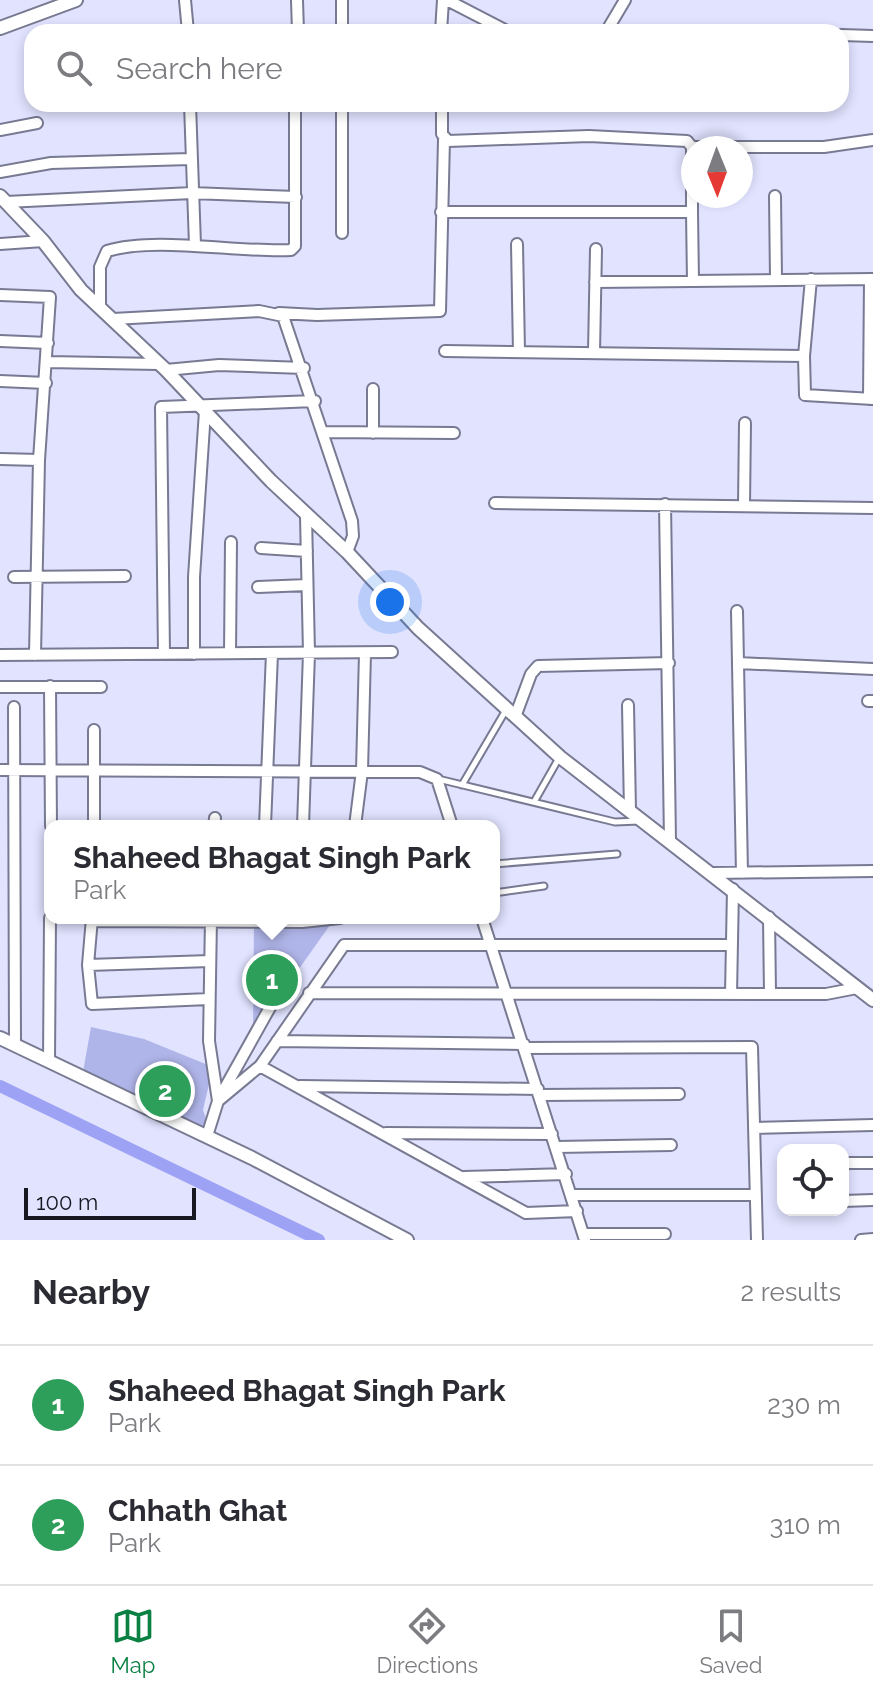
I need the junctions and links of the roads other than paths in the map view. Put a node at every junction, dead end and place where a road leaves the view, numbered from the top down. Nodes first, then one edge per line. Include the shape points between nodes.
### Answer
1 (76, 0) edge
2 (185, 0) edge
3 (297, 0) edge
4 (342, 0) edge
5 (445, 0) edge
6 (625, 0) edge
7 (187, 24) edge
8 (298, 24) edge
9 (342, 24) edge
10 (442, 24) edge
11 (493, 24) edge
12 (611, 24) edge
13 (0, 28) edge
14 (849, 35) edge
15 (873, 36) edge
16 (190, 112) edge
17 (295, 112) edge
18 (342, 112) edge
19 (442, 112) edge
20 (37, 123) dead end
21 (0, 130) edge
22 (444, 139) junction
23 (873, 140) edge
24 (681, 141) edge
25 (753, 147) edge
26 (190, 159) junction
27 (0, 172) edge
28 (192, 193) junction
29 (775, 196) dead end
30 (296, 197) junction
31 (3, 199) edge
32 (692, 208) edge
33 (441, 212) junction
34 (692, 212) junction
35 (342, 233) dead end
36 (43, 241) junction
37 (0, 244) edge
38 (517, 244) dead end
39 (195, 245) junction
40 (596, 249) dead end
41 (776, 279) junction
42 (811, 279) junction
43 (871, 279) edge
44 (693, 281) junction
45 (595, 282) junction
46 (0, 295) edge
47 (100, 307) junction
48 (279, 313) junction
49 (113, 319) junction
50 (0, 341) edge
51 (48, 343) junction
52 (445, 351) dead end
53 (519, 352) junction
54 (594, 352) junction
55 (804, 356) junction
56 (47, 362) junction
57 (163, 367) junction
58 (304, 368) junction
59 (0, 381) edge
60 (46, 383) junction
61 (373, 389) dead end
62 (871, 399) edge
63 (315, 401) junction
64 (202, 407) junction
65 (745, 423) dead end
66 (323, 432) junction
67 (373, 433) junction
68 (454, 433) dead end
69 (0, 459) edge
70 (39, 460) junction
71 (495, 503) dead end
72 (665, 504) junction
73 (744, 505) junction
74 (873, 508) edge
75 (306, 516) junction
76 (231, 542) dead end
77 (261, 548) dead end
78 (307, 551) junction
79 (347, 552) junction
80 (38, 576) junction
81 (125, 576) dead end
82 (14, 577) dead end
83 (307, 585) junction
84 (258, 587) dead end
85 (737, 611) dead end
86 (392, 652) dead end
87 (230, 653) junction
88 (272, 653) junction
89 (309, 653) junction
90 (365, 653) junction
91 (164, 654) junction
92 (194, 654) junction
93 (0, 655) edge
94 (35, 655) junction
95 (669, 663) junction
96 (738, 663) junction
97 (873, 669) edge
98 (50, 686) junction
99 (0, 687) edge
100 (101, 687) dead end
101 (628, 705) dead end
102 (14, 707) dead end
103 (511, 713) junction
104 (94, 730) dead end
105 (560, 757) junction
106 (0, 770) edge
107 (16, 770) junction
108 (52, 770) junction
109 (94, 770) junction
110 (267, 771) junction
111 (303, 771) junction
112 (362, 771) junction
113 (437, 779) junction
114 (462, 785) junction
115 (534, 802) junction
116 (630, 811) junction
117 (51, 820) edge
118 (94, 820) edge
119 (265, 820) edge
120 (303, 820) edge
121 (356, 820) edge
122 (450, 820) edge
123 (643, 821) junction
124 (670, 841) junction
125 (617, 854) dead end
126 (500, 864) edge
127 (873, 871) edge
128 (713, 873) junction
129 (742, 873) junction
130 (544, 886) dead end
131 (733, 889) junction
132 (500, 892) edge
133 (769, 917) junction
134 (50, 924) edge
135 (92, 924) edge
136 (211, 924) edge
137 (484, 924) edge
138 (491, 944) junction
139 (732, 945) junction
140 (210, 961) junction
141 (88, 965) junction
142 (292, 968) dead end
143 (857, 988) junction
144 (309, 993) junction
145 (731, 994) junction
146 (770, 994) junction
147 (508, 995) junction
148 (209, 999) junction
149 (873, 1000) edge
150 (0, 1038) edge
151 (277, 1041) junction
152 (15, 1044) junction
153 (524, 1046) junction
154 (49, 1061) junction
155 (260, 1066) junction
156 (296, 1086) junction
157 (539, 1092) junction
158 (679, 1094) dead end
159 (218, 1101) junction
160 (873, 1125) edge
161 (754, 1128) junction
162 (382, 1133) junction
163 (552, 1134) junction
164 (207, 1136) junction
165 (671, 1145) dead end
166 (557, 1147) junction
167 (849, 1163) edge
168 (873, 1163) edge
169 (566, 1174) junction
170 (460, 1177) junction
171 (572, 1195) junction
172 (756, 1195) junction
173 (873, 1200) edge
174 (849, 1201) edge
175 (577, 1211) junction
176 (665, 1234) dead end
177 (584, 1237) edge
178 (873, 1239) edge
179 (407, 1240) edge
180 (757, 1240) edge
181 (861, 1240) edge

1 - 13 street
2 - 7 street
3 - 8 street
4 - 9 street
5 - 10 street
5 - 11 street
6 - 12 street
14 - 15 street
16 - 26 street
17 - 30 street
18 - 35 street
19 - 22 street
20 - 21 street
22 - 24 street via 589,136
22 - 33 street
23 - 25 street via 824,147
26 - 27 street via 51,163
26 - 28 street
28 - 30 street
28 - 31 street
28 - 39 street
29 - 41 street
30 - 39 street via 297,239 291,250
31 - 36 street
32 - 34 street
33 - 34 street
33 - 48 street via 440,311
34 - 44 street
36 - 37 street
36 - 47 street
38 - 53 street
39 - 47 street via 107,251 100,267
40 - 45 street
41 - 42 street
41 - 44 street
42 - 43 street
42 - 55 street
43 - 62 street
44 - 45 street
45 - 54 street
46 - 51 street via 50,297
47 - 49 street
48 - 49 street
48 - 58 street
49 - 57 street
50 - 51 street
51 - 56 street
52 - 53 street
53 - 54 street
54 - 55 street
55 - 62 street via 805,395
56 - 57 street
56 - 60 street
57 - 58 street
57 - 64 street
58 - 63 street
59 - 60 street
60 - 70 street
61 - 67 street
63 - 64 street
63 - 66 street
64 - 75 street
64 - 91 street via 161,407
64 - 92 street
65 - 73 street
66 - 67 street
66 - 79 street via 354,527
67 - 68 street
69 - 70 street
70 - 80 street
71 - 72 street
72 - 73 street
72 - 95 street
73 - 74 street
75 - 78 street
75 - 79 street
76 - 87 street
77 - 78 street
78 - 83 street
79 - 103 street via 394,605
80 - 81 street
80 - 82 street
80 - 94 street
83 - 84 street
83 - 89 street
85 - 96 street
86 - 90 street
87 - 88 street
87 - 92 street
88 - 89 street
88 - 110 street
89 - 90 street
89 - 111 street
90 - 112 street
91 - 92 street
91 - 94 street
93 - 94 street
95 - 103 street via 538,666
95 - 124 street
96 - 97 street
96 - 129 street
98 - 99 street
98 - 100 street
98 - 108 street
101 - 116 street
102 - 107 street
103 - 105 street
103 - 114 lane
104 - 109 street
105 - 115 lane
105 - 116 street
106 - 107 street
107 - 108 street
107 - 152 street
108 - 109 street
108 - 117 street
109 - 110 street
109 - 118 street
110 - 111 street
110 - 119 street
111 - 112 street
111 - 120 street
112 - 113 street via 420,772
112 - 121 street
113 - 114 lane
113 - 122 street
114 - 115 lane
115 - 123 lane via 615,822
116 - 123 street
123 - 124 street
124 - 128 street
125 - 126 lane
127 - 129 street
128 - 129 street
128 - 131 street
130 - 132 lane
131 - 133 street
131 - 139 street
133 - 143 street
133 - 146 street
134 - 154 street
135 - 141 street
136 - 140 street
137 - 138 street
138 - 139 street
138 - 144 street via 344,945
138 - 147 street
139 - 145 street
140 - 141 street
140 - 148 street
141 - 148 street via 92,1004
142 - 159 street
143 - 146 street via 843,993
143 - 149 street
144 - 147 street
144 - 151 street
145 - 146 street
145 - 147 street
147 - 153 street
148 - 159 street via 211,1071
150 - 152 street
151 - 153 street
151 - 155 street
152 - 154 street
153 - 157 street
153 - 161 street via 748,1045 753,1052
154 - 164 street
155 - 156 street
155 - 159 street
156 - 157 street
156 - 162 street
157 - 158 street
157 - 163 street
159 - 164 street
160 - 161 street
161 - 172 street
162 - 163 street
162 - 170 street
163 - 166 street
164 - 179 street
165 - 166 street
166 - 169 street
167 - 168 street
169 - 170 street
169 - 171 street
170 - 175 street via 526,1213
171 - 172 street
171 - 175 street
172 - 180 street
173 - 174 street
175 - 177 street
176 - 177 street
178 - 181 street

